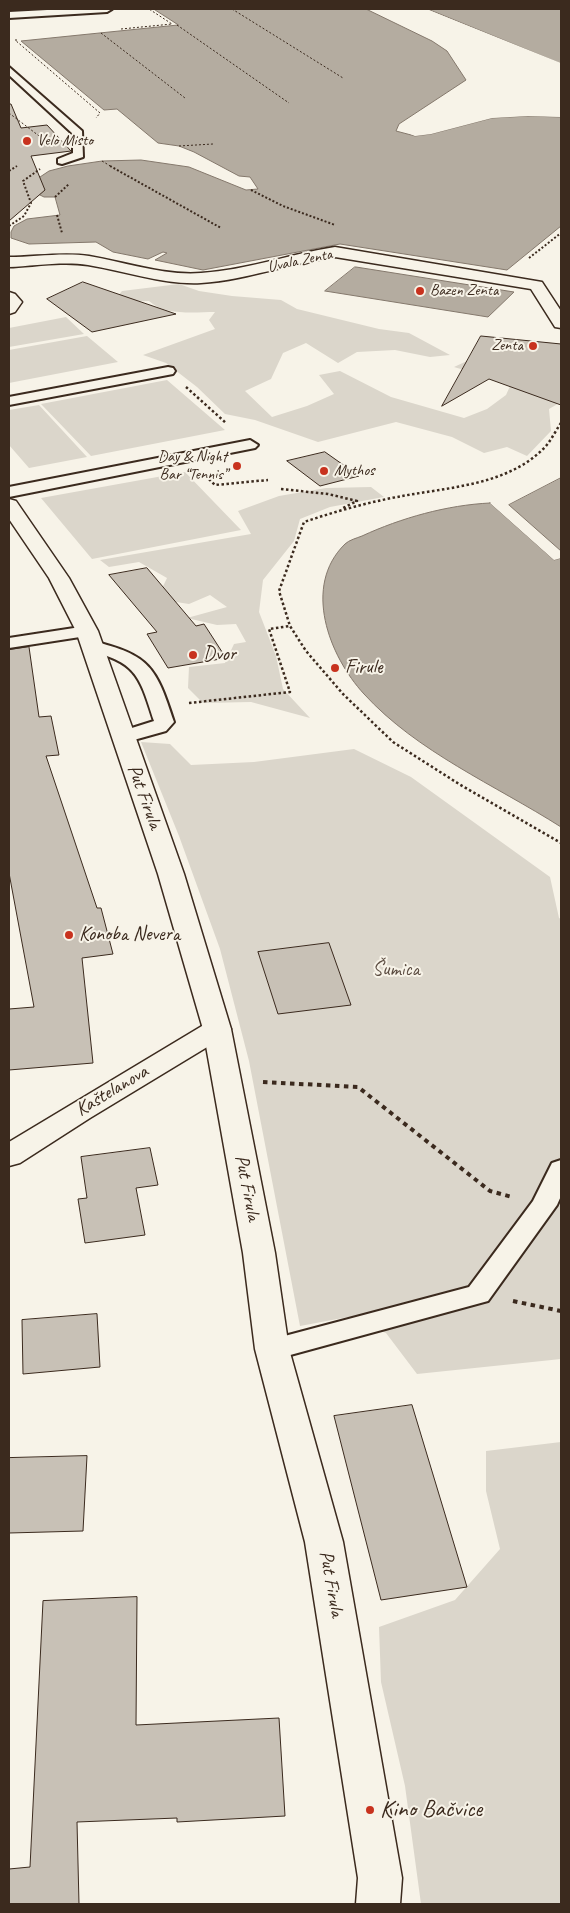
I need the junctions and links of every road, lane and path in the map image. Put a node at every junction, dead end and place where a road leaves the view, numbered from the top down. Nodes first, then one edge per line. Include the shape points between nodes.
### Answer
1 (107, 9) edge
2 (149, 9) edge
3 (232, 9) edge
4 (9, 15) edge
5 (177, 26) dead end
6 (113, 30) dead end
7 (103, 31) dead end
8 (93, 32) dead end
9 (100, 33) dead end
10 (25, 39) dead end
11 (9, 70) edge
12 (343, 78) dead end
13 (185, 98) dead end
14 (290, 103) dead end
15 (9, 113) edge
16 (78, 133) junction
17 (213, 144) dead end
18 (179, 146) dead end
19 (62, 161) junction
20 (102, 162) dead end
21 (17, 166) dead end
22 (9, 171) edge
23 (74, 181) dead end
24 (251, 190) dead end
25 (55, 197) dead end
26 (57, 215) dead end
27 (9, 226) edge
28 (338, 226) dead end
29 (221, 228) dead end
30 (62, 234) dead end
31 (13, 261) edge
32 (9, 297) edge
33 (9, 309) edge
34 (561, 323) edge
35 (168, 371) joint
36 (9, 401) edge
37 (561, 423) edge
38 (250, 445) joint
39 (186, 458) junction
40 (268, 480) dead end
41 (281, 488) dead end
42 (9, 492) edge
43 (9, 505) edge
44 (339, 510) junction
45 (290, 626) junction
46 (90, 639) junction
47 (9, 643) edge
48 (185, 704) dead end
49 (123, 737) junction
50 (561, 843) edge
51 (217, 1029) junction
52 (227, 1080) junction
53 (9, 1156) edge
54 (561, 1169) edge
55 (490, 1191) dead end
56 (478, 1294) junction
57 (561, 1311) edge
58 (272, 1349) junction
59 (378, 1904) edge

1 - 4 lane
2 - 6 path via 172,24
3 - 12 path
5 - 14 path
7 - 8 path
9 - 13 path
10 - 16 path via 15,40 100,113
11 - 16 lane
15 - 19 path via 52,146
16 - 19 lane via 79,155
17 - 18 path
19 - 27 path via 38,170 23,181 31,202 24,216
20 - 29 path
21 - 22 path
23 - 25 path
24 - 28 path via 283,206
26 - 30 path
31 - 34 street, Uvala Zenta via 86,260 169,276 200,278 257,270 301,257 336,252 536,285
32 - 33 street via 14,302
35 - 36 lane
35 - 38 path
37 - 44 path via 554,440 533,460 479,483
38 - 39 lane
39 - 40 path via 215,485
39 - 42 lane
41 - 44 path via 357,500
43 - 46 street, Put Firula via 59,578
44 - 45 path via 304,522 279,591
45 - 48 path via 269,629 290,692
45 - 50 path via 306,651 343,694 393,742
46 - 47 lane
46 - 49 street, Put Firula
46 - 49 lane via 127,656 147,674 164,722 159,727
49 - 51 street, Put Firula via 172,874
51 - 52 street, Put Firula
51 - 53 street, Kaštelanova via 79,1110
52 - 55 path via 358,1087
52 - 58 street, Put Firula via 259,1253
54 - 56 lane via 544,1205
56 - 57 path
56 - 58 lane
58 - 59 street, Put Firula via 324,1542 380,1878

